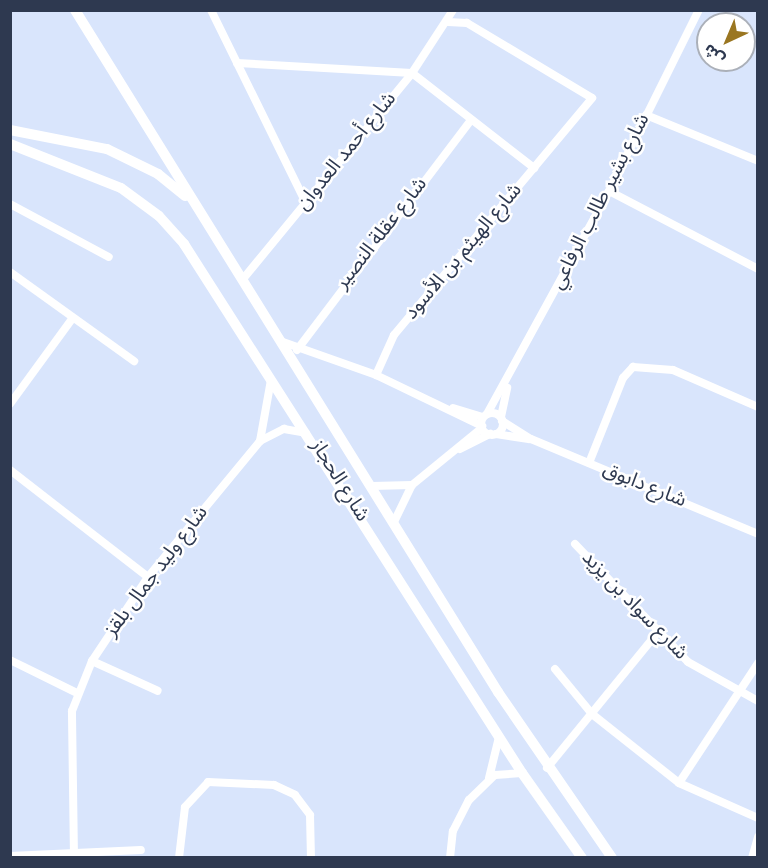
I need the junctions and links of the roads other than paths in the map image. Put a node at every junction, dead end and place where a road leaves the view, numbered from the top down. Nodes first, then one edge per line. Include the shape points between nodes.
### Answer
1 (75, 10) edge
2 (211, 10) edge
3 (453, 10) edge
4 (696, 13) edge
5 (448, 22) junction
6 (237, 63) junction
7 (412, 73) junction
8 (646, 115) junction
9 (471, 120) junction
10 (13, 130) edge
11 (10, 144) edge
12 (758, 161) edge
13 (534, 168) junction
14 (609, 191) junction
15 (306, 203) junction
16 (10, 204) edge
17 (194, 204) junction
18 (109, 257) dead end
19 (758, 269) edge
20 (10, 272) edge
21 (243, 279) junction
22 (72, 319) junction
23 (284, 342) junction
24 (297, 350) junction
25 (134, 361) dead end
26 (271, 374) junction
27 (376, 375) junction
28 (507, 387) junction
29 (10, 404) edge
30 (758, 407) edge
31 (452, 408) junction
32 (485, 416) junction
33 (502, 419) junction
34 (482, 427) junction
35 (493, 434) junction
36 (310, 435) junction
37 (531, 439) junction
38 (260, 441) junction
39 (459, 450) junction
40 (589, 463) junction
41 (10, 470) edge
42 (412, 484) junction
43 (372, 486) junction
44 (394, 522) junction
45 (758, 534) edge
46 (575, 544) dead end
47 (148, 578) junction
48 (657, 633) junction
49 (10, 660) edge
50 (92, 661) junction
51 (758, 663) edge
52 (555, 669) dead end
53 (158, 691) dead end
54 (740, 692) junction
55 (77, 693) junction
56 (758, 701) edge
57 (592, 714) junction
58 (499, 736) junction
59 (547, 768) junction
60 (522, 773) junction
61 (489, 778) junction
62 (679, 783) junction
63 (758, 818) edge
64 (758, 837) edge
65 (141, 850) dead end
66 (74, 855) edge
67 (10, 856) edge
68 (179, 858) edge
69 (311, 858) edge
70 (450, 858) edge
71 (582, 858) edge
72 (612, 858) edge
73 (752, 858) edge

1 - 17 main road, شارع الحجاز
2 - 6 street
3 - 5 street, شارع أحمد العدوان
4 - 8 street, شارع بشير طالب الرفاعي
5 - 7 street, شارع أحمد العدوان
5 - 13 street via 467,23 590,93 587,108
6 - 7 street
6 - 15 street
7 - 9 street, شارع الهيثم بن الأسود
7 - 15 street, شارع أحمد العدوان
8 - 12 street
8 - 14 street, شارع بشير طالب الرفاعي
9 - 13 street, شارع الهيثم بن الأسود
9 - 24 street, شارع عقلة النصير
10 - 17 main road, شارع الحجاز via 116,152 158,174
11 - 26 main road, شارع الحجاز via 109,181 159,216 190,252
13 - 27 street, شارع الهيثم بن الأسود via 394,335
14 - 19 street
14 - 28 street, شارع بشير طالب الرفاعي
15 - 21 street, شارع أحمد العدوان
16 - 18 street
17 - 21 main road, شارع الحجاز
20 - 22 street
21 - 23 main road, شارع الحجاز
22 - 25 street
22 - 29 street
23 - 24 street
23 - 43 main road, شارع الحجاز
24 - 27 street
26 - 36 main road, شارع الحجاز
26 - 38 street, شارع وليد جمال بلقز
27 - 31 street
28 - 32 street, شارع بشير طالب الرفاعي
28 - 33 street, شارع بشير طالب الرفاعي
30 - 40 street via 673,370 633,367 623,378
31 - 32 street
31 - 34 street
32 - 33 street, شارع دابوق
32 - 34 street
33 - 35 street, شارع بشير طالب الرفاعي
33 - 37 street, شارع دابوق
34 - 35 street
34 - 39 street
35 - 37 street, شارع دابوق
35 - 39 street
36 - 38 street, شارع وليد جمال بلقز via 284,429
36 - 58 main road, شارع الحجاز
37 - 40 street, شارع دابوق
38 - 47 street, شارع وليد جمال بلقز
39 - 42 street
40 - 45 street, شارع دابوق
41 - 47 street
42 - 43 street
42 - 44 street
43 - 44 main road, شارع الحجاز
44 - 59 main road, شارع الحجاز
46 - 48 street, شارع سواد بن يزيد
47 - 50 street, شارع وليد جمال بلقز
48 - 54 street, شارع سواد بن يزيد via 694,667
48 - 57 street
49 - 55 street
50 - 53 street
50 - 55 street, شارع وليد جمال بلقز
51 - 54 street
52 - 57 street
54 - 56 street, شارع سواد بن يزيد
54 - 62 street
55 - 66 street, شارع وليد جمال بلقز via 69,754
57 - 59 street
57 - 62 street
58 - 60 main road, شارع الحجاز
58 - 61 street
59 - 72 main road, شارع الحجاز
60 - 61 street
60 - 71 main road, شارع الحجاز
61 - 70 street via 460,813
62 - 63 street
64 - 73 street
65 - 66 street
66 - 67 street
68 - 69 street via 185,807 208,782 274,785 295,795 310,815

